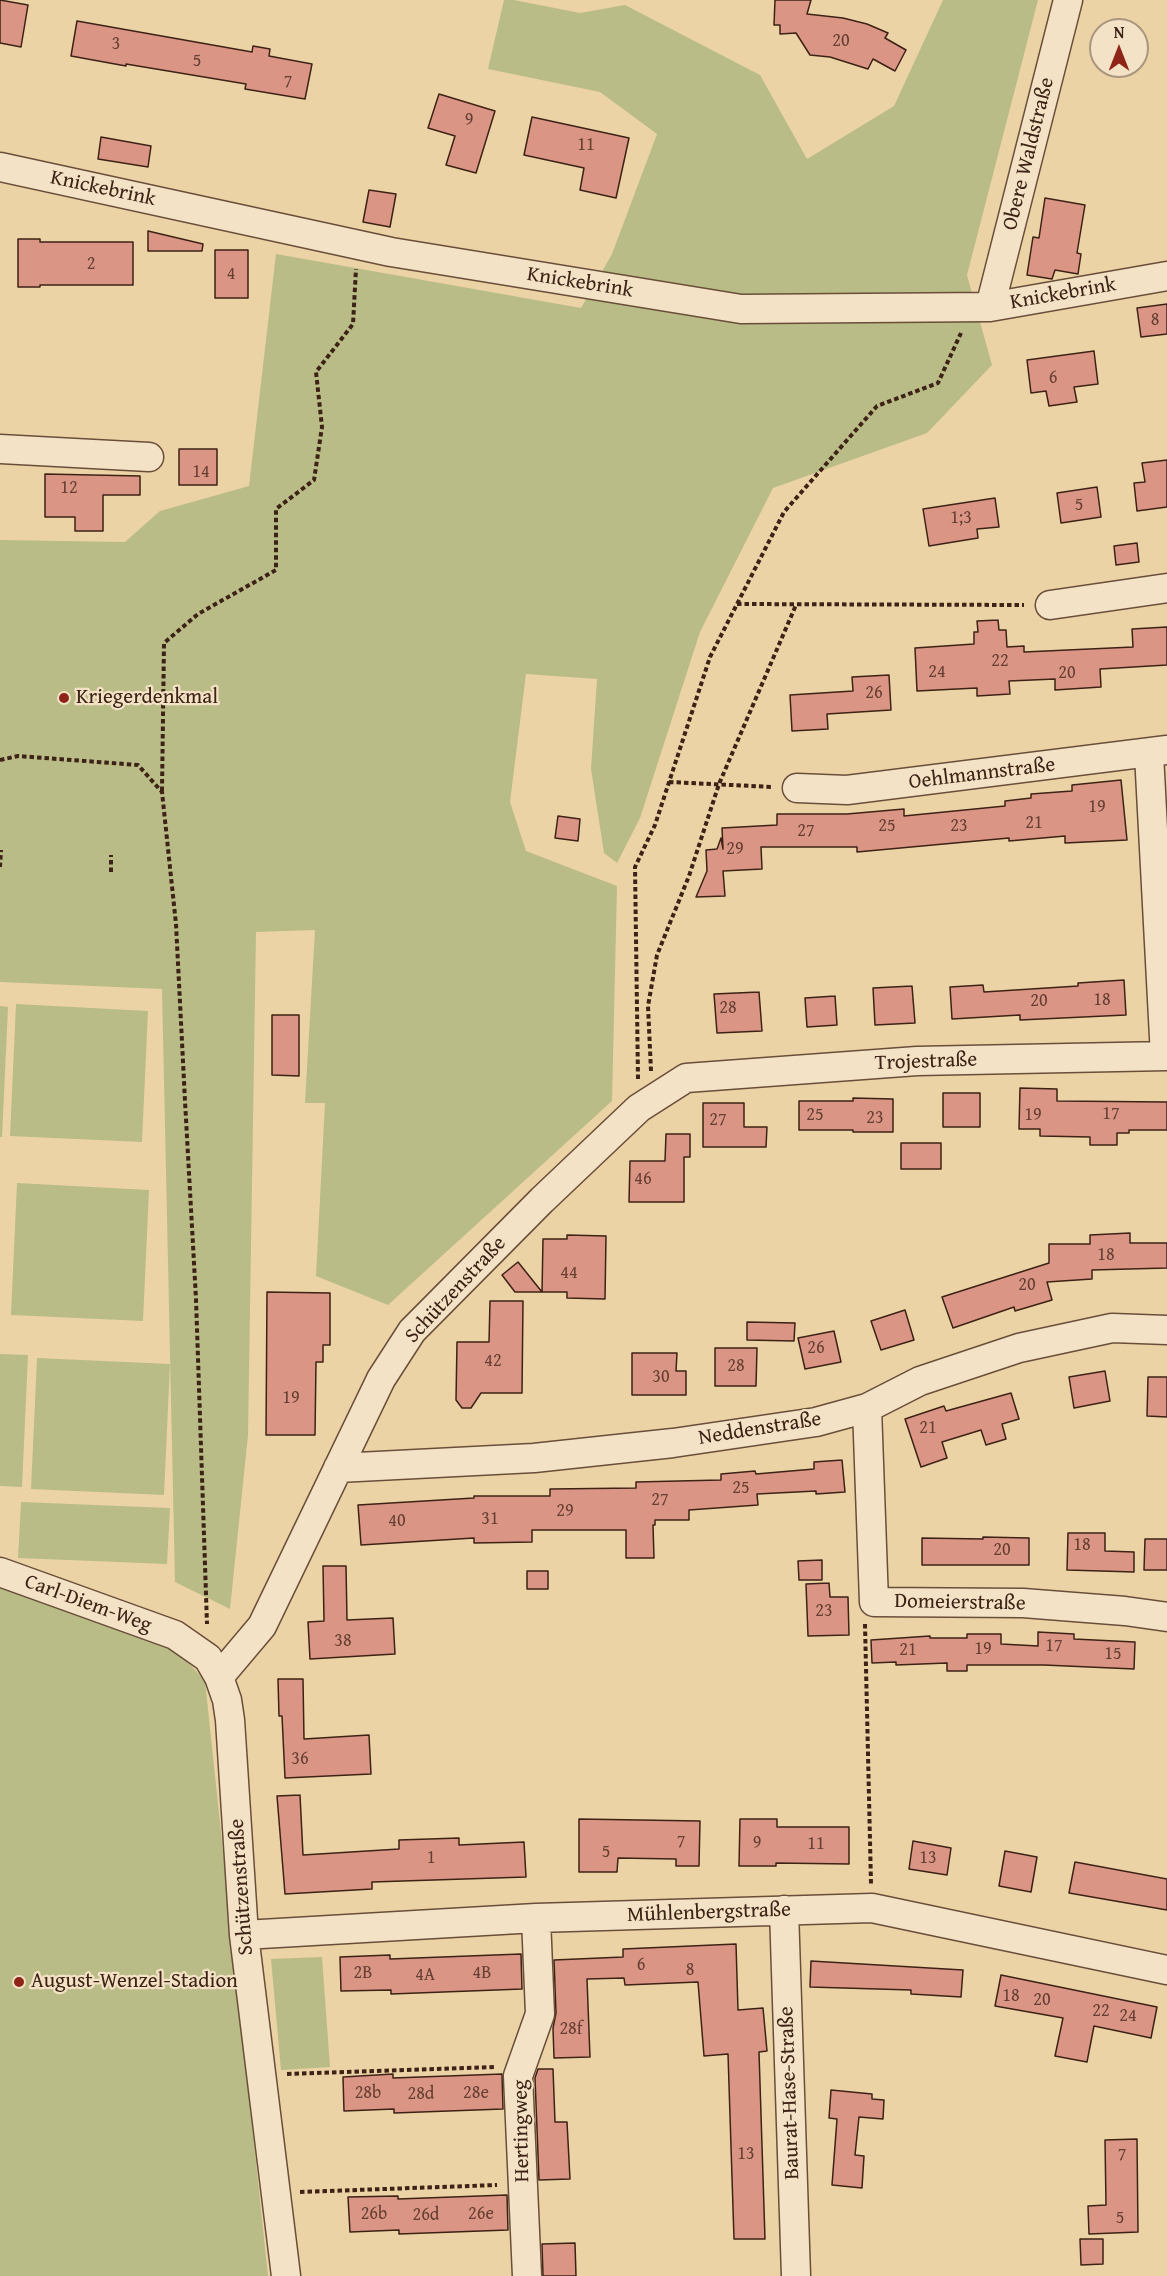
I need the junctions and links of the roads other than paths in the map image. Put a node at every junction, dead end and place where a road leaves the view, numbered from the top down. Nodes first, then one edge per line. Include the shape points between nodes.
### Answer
1 (1068, 0) edge
2 (0, 167) edge
3 (1167, 276) edge
4 (990, 307) junction
5 (0, 449) edge
6 (149, 458) dead end
7 (1167, 588) edge
8 (1050, 606) road end
9 (1158, 752) edge
10 (797, 788) road end
11 (1166, 1056) edge
12 (686, 1078) joint
13 (1167, 1330) edge
14 (867, 1408) junction
15 (338, 1468) junction
16 (0, 1572) edge
17 (1167, 1617) edge
18 (213, 1668) junction
19 (784, 1910) junction
20 (536, 1918) junction
21 (244, 1935) junction
22 (1167, 1971) edge
23 (286, 2276) edge
24 (527, 2276) edge
25 (796, 2276) edge

1 - 4 street, Obere Waldstraße
2 - 4 street, Knickebrink via 391,252 741,309
3 - 4 street, Knickebrink
5 - 6 street
7 - 8 street
9 - 10 street, Oehlmannstraße via 847,790
9 - 11 street
11 - 12 street, Trojestraße via 917,1061
12 - 15 street, Schützenstraße via 646,1103 411,1331 381,1378
13 - 14 street, Neddenstraße via 1112,1328 1019,1348 920,1381
14 - 15 street, Neddenstraße via 816,1422 673,1443 534,1458
14 - 17 street, Domeierstraße via 874,1602 1023,1603
15 - 18 street, Schützenstraße via 262,1626
16 - 18 street, Carl-Diem-Weg via 175,1635
18 - 21 street, Schützenstraße via 227,1700 230,1720
19 - 20 street, Mühlenbergstraße
19 - 22 street, Mühlenbergstraße via 872,1908
19 - 25 street, Baurat-Hase-Straße
20 - 21 street, Mühlenbergstraße
20 - 24 street, Hertingweg via 540,2014 518,2076
21 - 23 street, Schützenstraße

